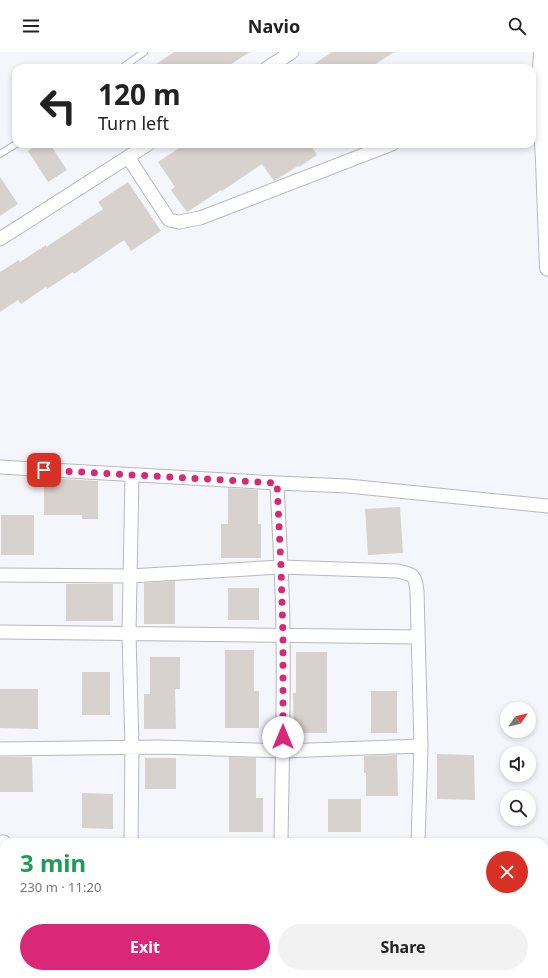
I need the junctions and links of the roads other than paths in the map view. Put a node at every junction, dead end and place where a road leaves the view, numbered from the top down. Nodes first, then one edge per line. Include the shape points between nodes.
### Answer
1 (144, 52) edge
2 (292, 52) edge
3 (542, 52) edge
4 (128, 64) edge
5 (273, 64) edge
6 (536, 86) edge
7 (12, 146) edge
8 (142, 148) edge
9 (382, 148) edge
10 (0, 154) edge
11 (128, 157) junction
12 (0, 239) edge
13 (548, 268) edge
14 (0, 467) edge
15 (132, 475) junction
16 (277, 483) junction
17 (548, 506) edge
18 (281, 567) junction
19 (0, 575) edge
20 (130, 576) junction
21 (0, 632) edge
22 (129, 634) junction
23 (283, 636) junction
24 (418, 637) junction
25 (420, 746) junction
26 (132, 747) junction
27 (0, 748) edge
28 (283, 751) junction
29 (131, 838) edge
30 (281, 838) edge
31 (418, 838) edge

1 - 4 lane
2 - 5 street
3 - 6 street
6 - 13 street via 544,161
7 - 10 lane
8 - 11 street
9 - 11 street via 200,218 179,222 169,220
11 - 12 street
14 - 15 street
15 - 16 street
15 - 20 street
16 - 17 street via 348,486
16 - 18 street
18 - 20 street
18 - 23 street
18 - 24 street via 398,571 410,574 415,579 417,591
19 - 20 street
20 - 22 street
21 - 22 street
22 - 23 street
22 - 26 street
23 - 24 street
23 - 28 street
24 - 25 street
25 - 28 street
25 - 31 street
26 - 27 street
26 - 28 street
26 - 29 street
28 - 30 street

